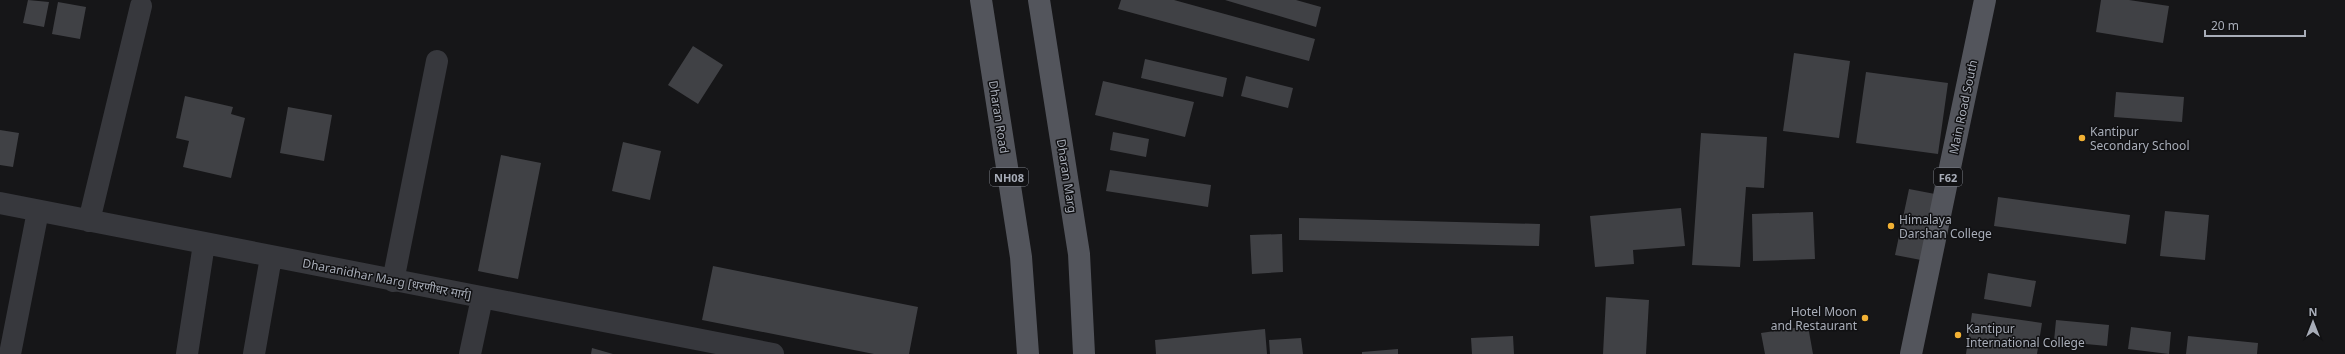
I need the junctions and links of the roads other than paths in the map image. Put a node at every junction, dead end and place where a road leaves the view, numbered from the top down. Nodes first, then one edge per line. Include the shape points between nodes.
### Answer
1 (981, 0) edge
2 (1039, 0) edge
3 (1985, 0) edge
4 (141, 6) dead end
5 (437, 61) dead end
6 (0, 203) edge
7 (38, 211) junction
8 (89, 221) junction
9 (204, 244) junction
10 (271, 257) junction
11 (393, 281) junction
12 (482, 298) junction
13 (10, 354) edge
14 (187, 354) edge
15 (254, 354) edge
16 (470, 354) edge
17 (773, 354) edge
18 (1028, 354) edge
19 (1084, 354) edge
20 (1911, 354) edge

1 - 18 main road, Dharan Road / NH08 via 1022,257
2 - 19 main road, Dharan Marg via 1079,254
3 - 20 main road, Main Road South / F62
4 - 8 street
5 - 11 street
6 - 7 street, Dharanidhar Marg [धरणीधर मार्ग]
7 - 8 street, Dharanidhar Marg [धरणीधर मार्ग]
7 - 13 street
8 - 9 street, Dharanidhar Marg [धरणीधर मार्ग]
9 - 10 street, Dharanidhar Marg [धरणीधर मार्ग]
9 - 14 street
10 - 11 street, Dharanidhar Marg [धरणीधर मार्ग]
10 - 15 street
11 - 12 street, Dharanidhar Marg [धरणीधर मार्ग]
12 - 16 street
12 - 17 street, Dharanidhar Marg [धरणीधर मार्ग]

